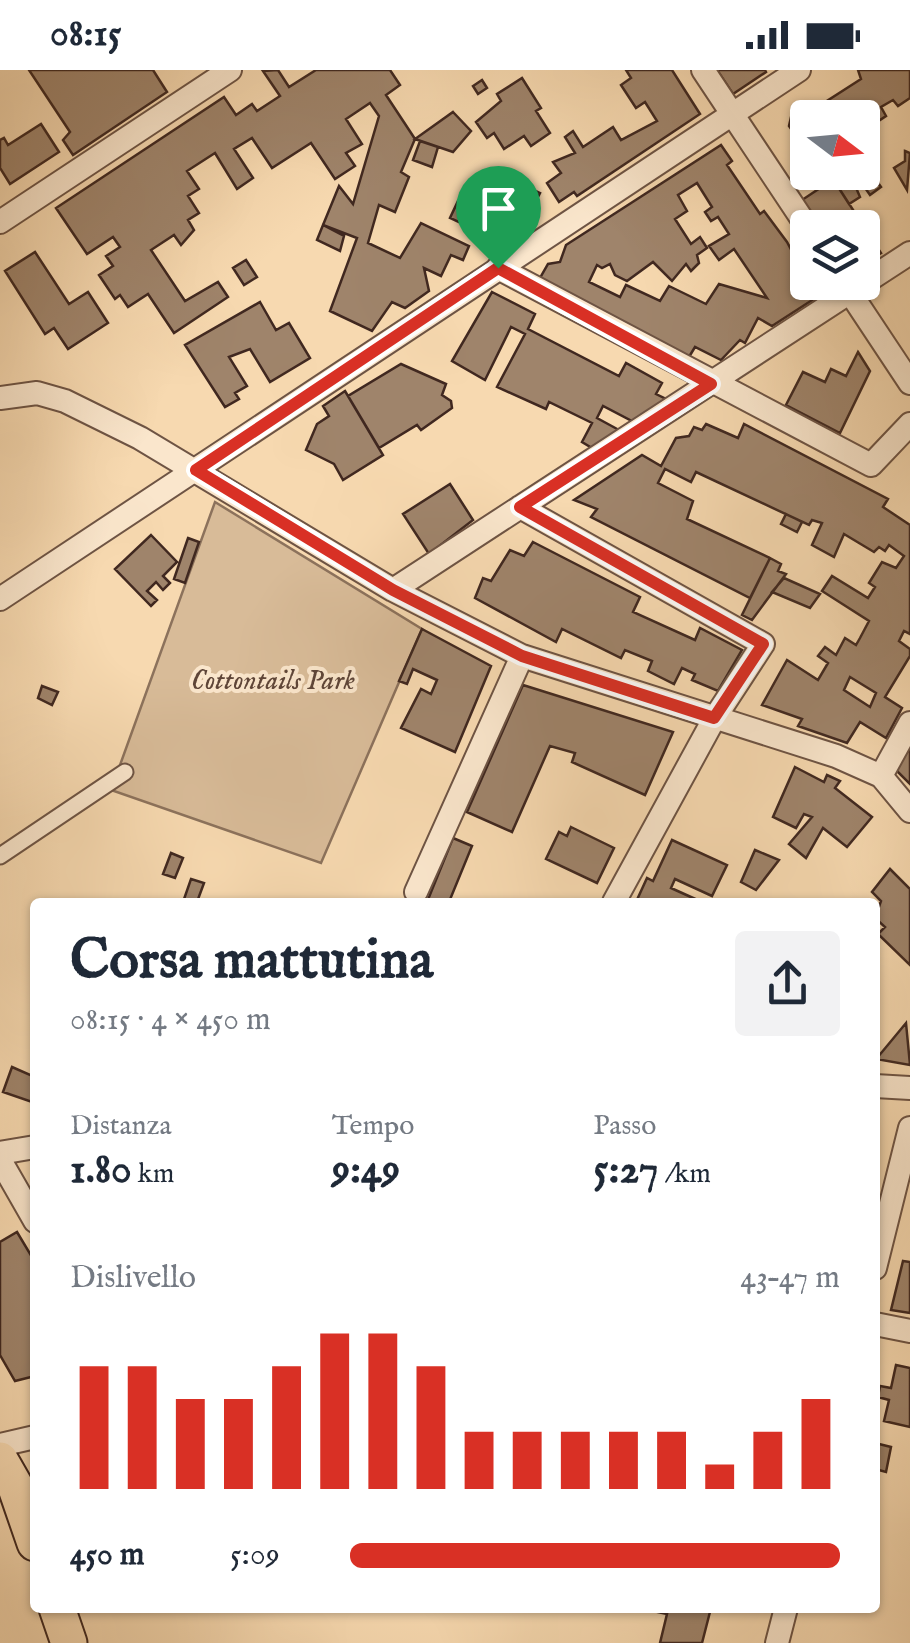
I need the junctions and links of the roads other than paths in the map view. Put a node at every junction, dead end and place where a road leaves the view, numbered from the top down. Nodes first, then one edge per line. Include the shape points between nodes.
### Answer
1 (230, 70) edge
2 (703, 70) edge
3 (798, 70) edge
4 (732, 113) junction
5 (796, 210) edge
6 (0, 222) edge
7 (910, 253) edge
8 (498, 268) junction
9 (880, 270) edge
10 (830, 300) edge
11 (855, 300) edge
12 (910, 383) edge
13 (711, 384) junction
14 (0, 398) edge
15 (910, 424) edge
16 (196, 470) junction
17 (520, 507) junction
18 (393, 590) junction
19 (0, 598) edge
20 (522, 656) junction
21 (714, 718) junction
22 (910, 723) edge
23 (125, 772) dead end
24 (881, 776) junction
25 (910, 811) edge
26 (0, 856) edge
27 (416, 892) dead end
28 (616, 898) edge
29 (880, 1086) edge
30 (910, 1088) edge
31 (910, 1128) edge
32 (30, 1148) edge
33 (0, 1152) edge
34 (0, 1160) edge
35 (30, 1212) edge
36 (880, 1247) edge
37 (880, 1325) edge
38 (910, 1330) edge
39 (30, 1438) edge
40 (0, 1446) edge
41 (0, 1460) edge
42 (30, 1529) edge
43 (59, 1613) edge
44 (785, 1613) edge
45 (68, 1643) edge
46 (777, 1643) edge

1 - 6 street
2 - 4 street
3 - 4 street
4 - 5 street
4 - 8 street
7 - 9 street
8 - 13 street
8 - 16 street
10 - 13 street
11 - 12 street
13 - 15 street via 871,465
13 - 17 street
14 - 16 street via 37,393 65,401
16 - 18 street
16 - 19 street
17 - 18 street
17 - 21 street via 763,644
18 - 20 street
20 - 21 street
20 - 27 street
21 - 24 street
21 - 28 street
22 - 24 street
23 - 26 street
24 - 25 street
29 - 30 street
31 - 36 street
32 - 33 street
34 - 35 street
37 - 38 street
39 - 40 street
41 - 42 main road
43 - 45 main road
44 - 46 street

